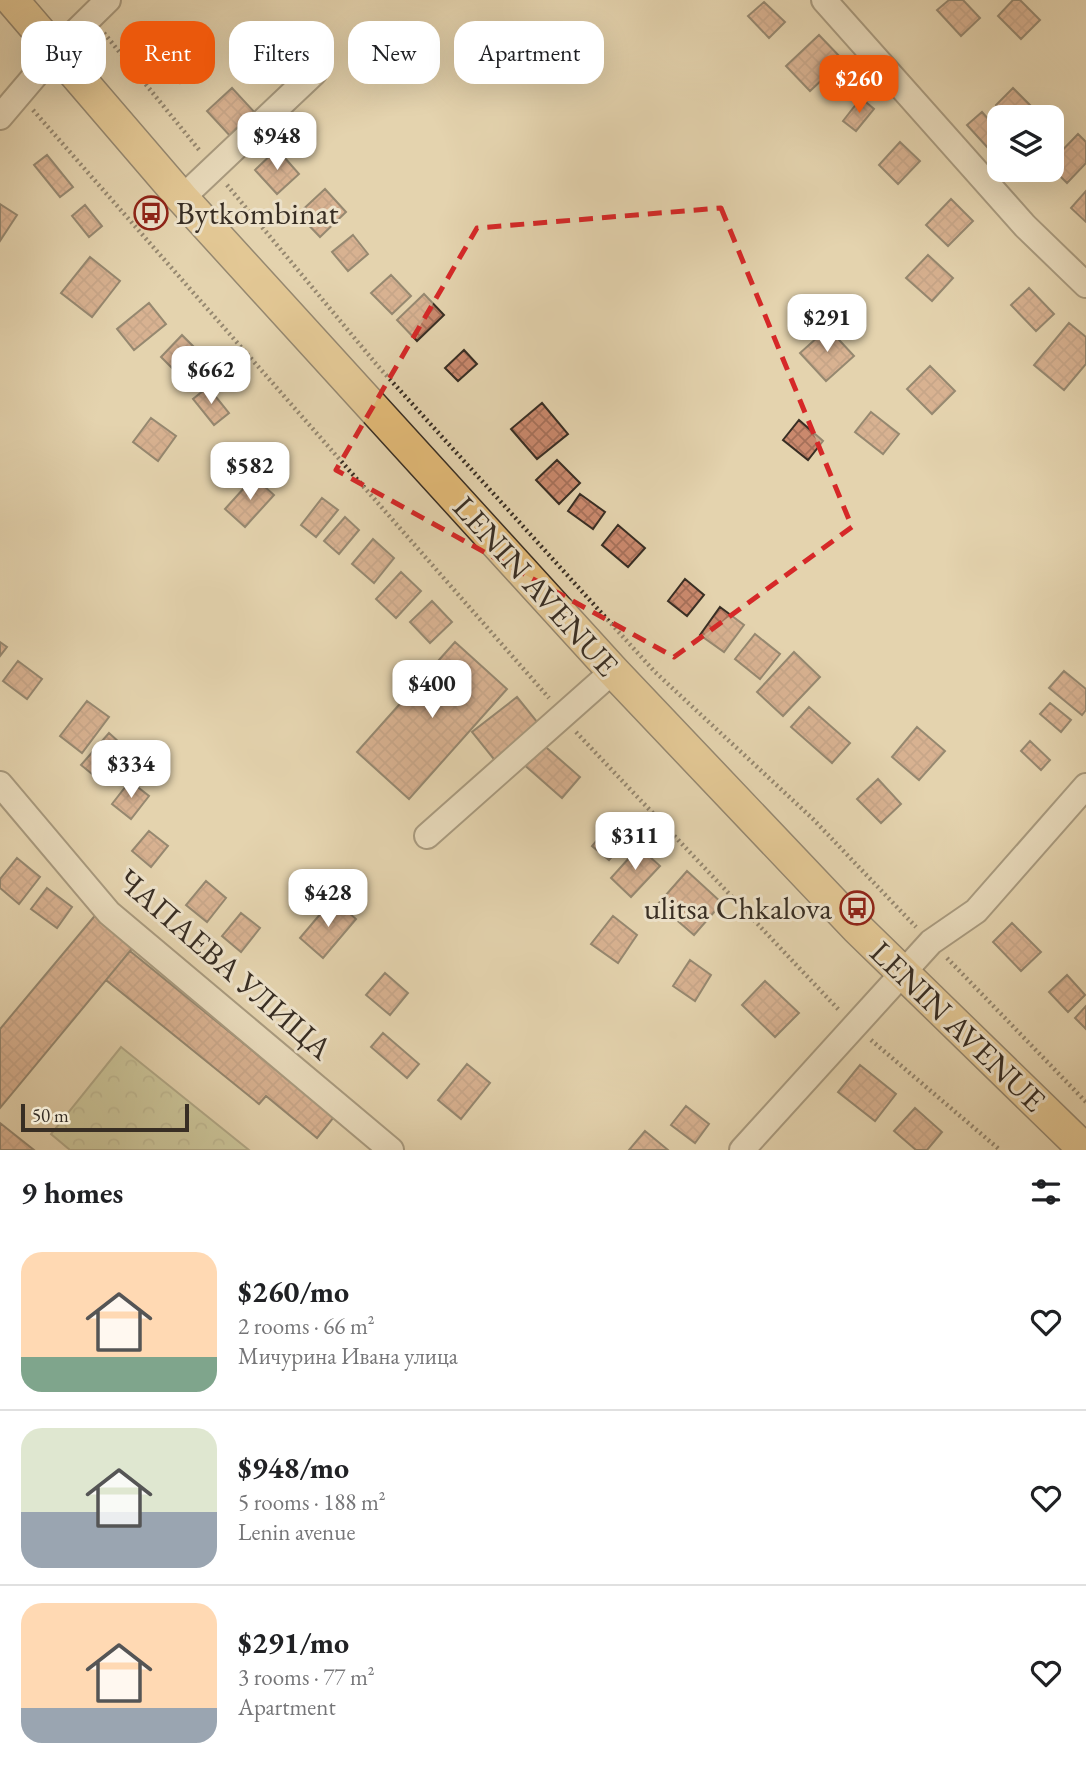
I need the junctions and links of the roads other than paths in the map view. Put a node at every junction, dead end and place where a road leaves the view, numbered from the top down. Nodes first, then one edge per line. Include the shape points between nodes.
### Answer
1 (12, 0) edge
2 (824, 0) edge
3 (100, 8) edge
4 (30, 21) edge
5 (86, 21) edge
6 (27, 84) edge
7 (84, 84) edge
8 (302, 84) edge
9 (0, 117) edge
10 (182, 198) junction
11 (1086, 285) edge
12 (614, 671) junction
13 (0, 784) edge
14 (1086, 786) edge
15 (427, 836) dead end
16 (902, 973) junction
17 (391, 1150) edge
18 (742, 1150) edge
19 (1085, 1150) edge

1 - 4 main road, LENIN AVENUE
2 - 11 street via 1026,226
3 - 5 street
6 - 9 street
7 - 10 main road, LENIN AVENUE
8 - 10 street
10 - 12 main road, LENIN AVENUE
12 - 15 street
12 - 16 main road, LENIN AVENUE
13 - 17 street, ЧАПАЕВА УЛИЦА via 109,913
14 - 16 street via 976,911 931,942
16 - 18 street
16 - 19 main road, LENIN AVENUE

